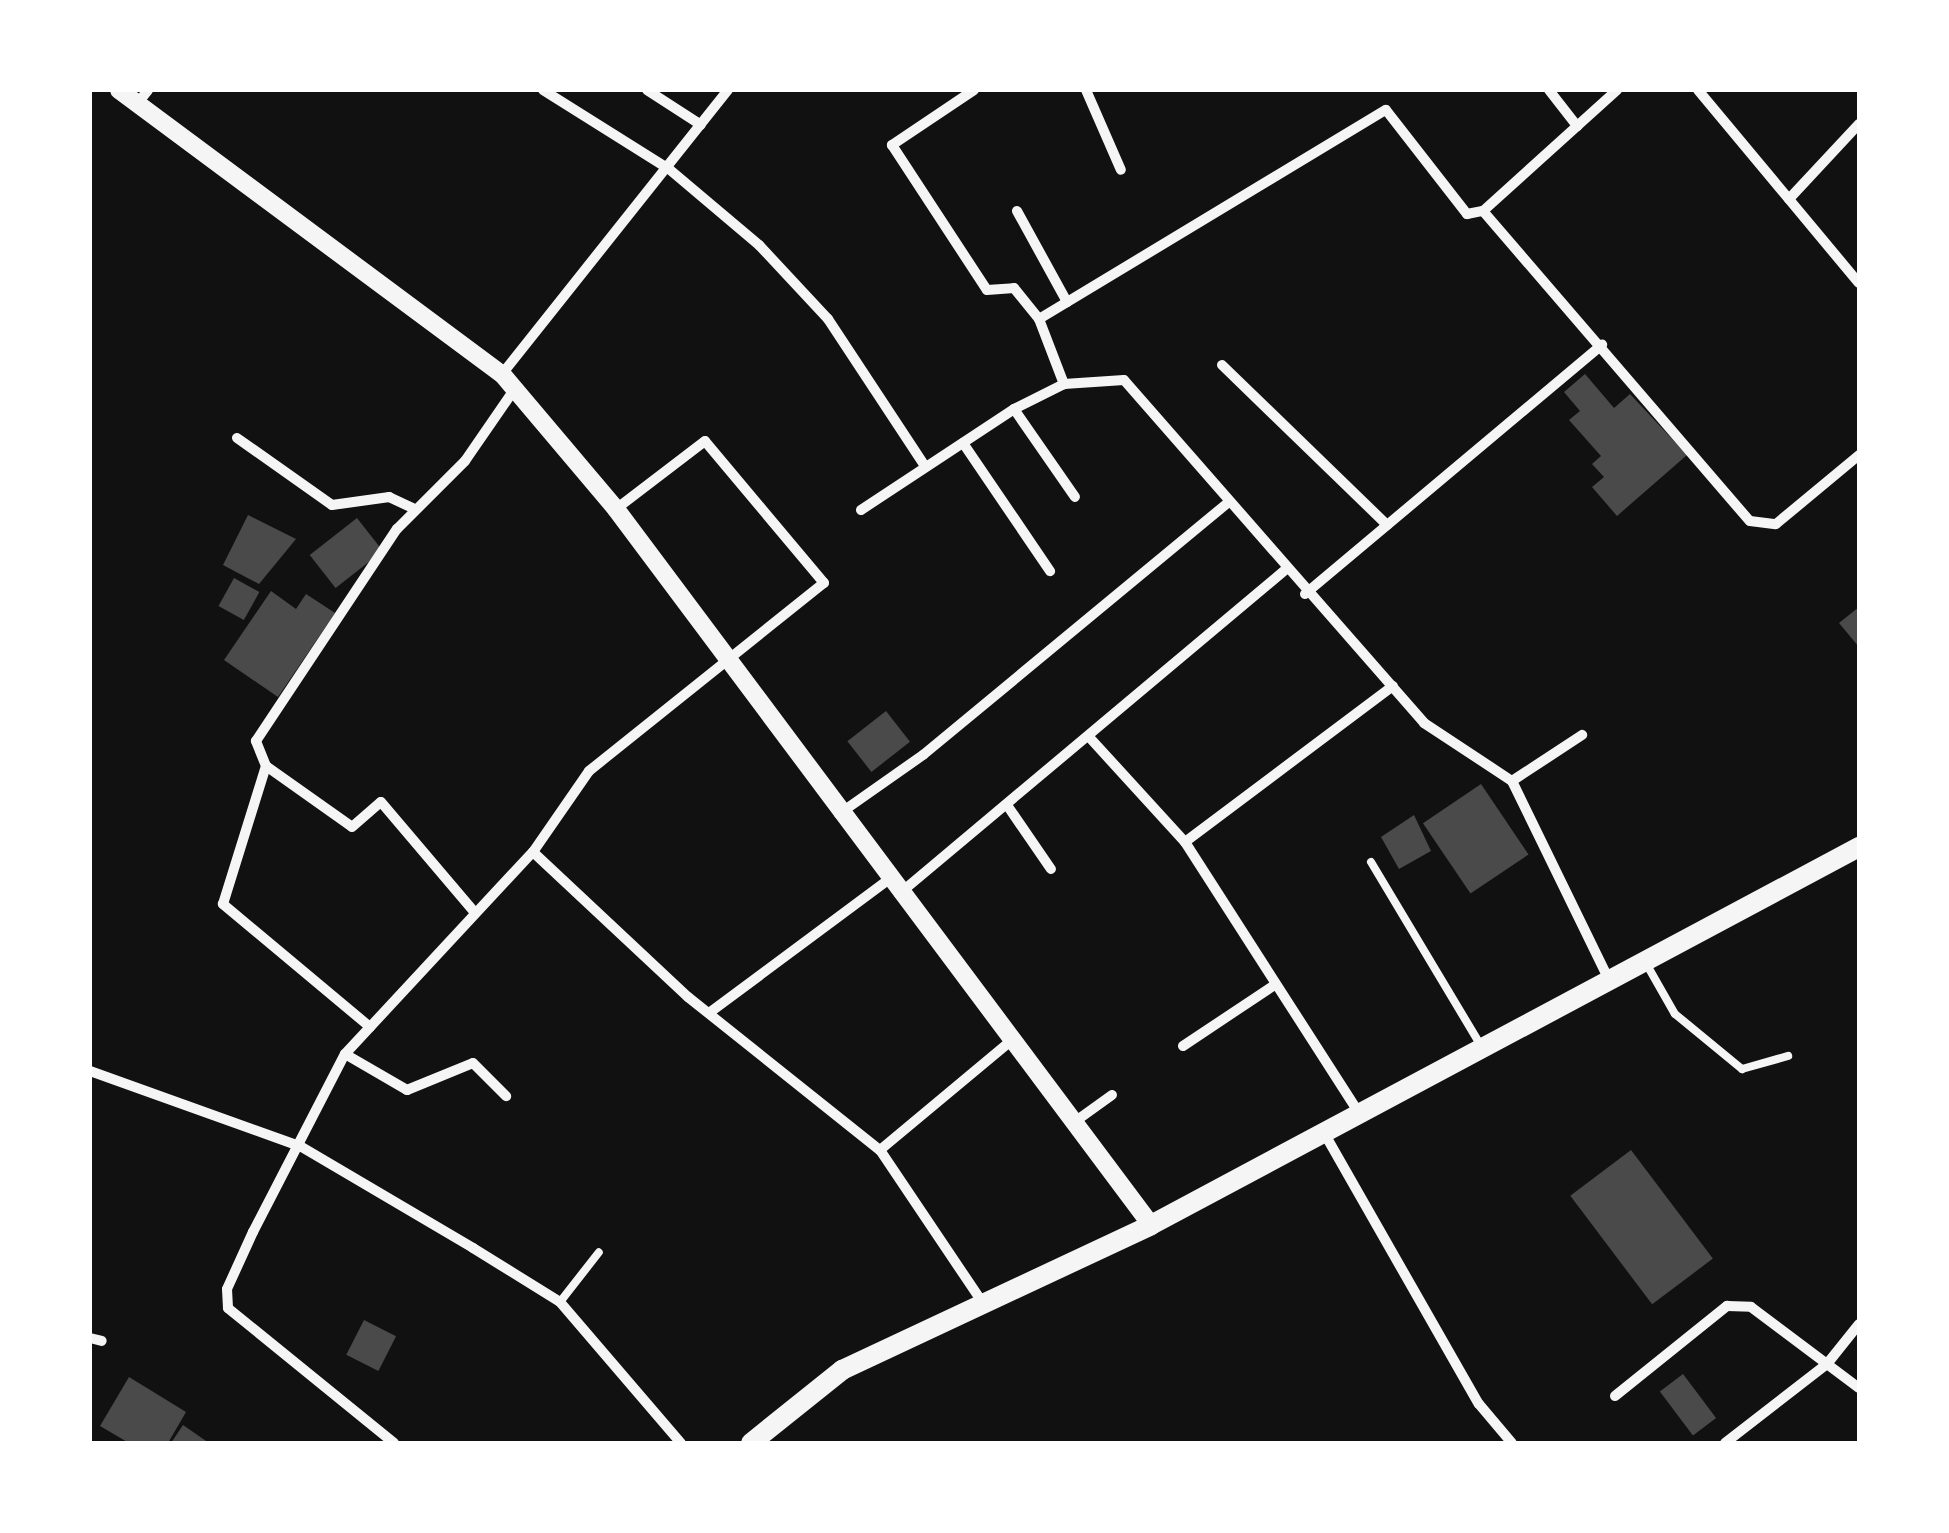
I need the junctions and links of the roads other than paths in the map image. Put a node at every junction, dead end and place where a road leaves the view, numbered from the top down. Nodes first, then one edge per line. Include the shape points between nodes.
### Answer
1 (119, 90) edge
2 (148, 90) edge
3 (543, 90) edge
4 (648, 90) edge
5 (728, 90) edge
6 (974, 90) edge
7 (1086, 90) edge
8 (1549, 90) edge
9 (1617, 90) edge
10 (1698, 90) edge
11 (135, 106) junction
12 (1859, 124) edge
13 (701, 125) junction
14 (1577, 126) junction
15 (670, 169) junction
16 (1121, 170) dead end
17 (1789, 199) junction
18 (1483, 210) junction
19 (1017, 211) dead end
20 (1859, 284) edge
21 (1067, 302) junction
22 (1039, 320) junction
23 (1602, 345) junction
24 (1222, 366) dead end
25 (502, 374) junction
26 (1064, 384) junction
27 (514, 390) junction
28 (1014, 408) junction
29 (237, 438) dead end
30 (962, 442) junction
31 (1859, 454) edge
32 (922, 463) junction
33 (1075, 496) dead end
34 (1226, 504) junction
35 (413, 508) junction
36 (616, 509) junction
37 (862, 510) dead end
38 (1387, 526) junction
39 (1284, 570) junction
40 (1050, 571) dead end
41 (1305, 594) junction
42 (732, 665) junction
43 (1393, 686) junction
44 (1582, 735) dead end
45 (1090, 738) junction
46 (266, 766) junction
47 (1512, 781) junction
48 (1009, 808) junction
49 (838, 814) junction
50 (1185, 842) junction
51 (1859, 847) edge
52 (533, 852) junction
53 (1371, 862) dead end
54 (1051, 869) dead end
55 (894, 887) junction
56 (475, 913) junction
57 (1644, 961) junction
58 (1610, 980) junction
59 (1274, 986) junction
60 (709, 1014) junction
61 (370, 1026) junction
62 (1011, 1041) junction
63 (1184, 1046) dead end
64 (1482, 1046) junction
65 (345, 1054) junction
66 (1788, 1056) dead end
67 (90, 1072) edge
68 (1112, 1095) dead end
69 (506, 1096) dead end
70 (1358, 1111) junction
71 (1073, 1123) junction
72 (1322, 1130) junction
73 (300, 1146) junction
74 (880, 1150) junction
75 (1151, 1225) junction
76 (599, 1252) dead end
77 (980, 1299) junction
78 (560, 1302) junction
79 (1859, 1324) edge
80 (1826, 1364) junction
81 (1859, 1388) edge
82 (1615, 1396) dead end
83 (394, 1443) edge
84 (682, 1443) edge
85 (751, 1443) edge
86 (1512, 1443) edge
87 (1725, 1443) edge

1 - 11 street
2 - 11 street
3 - 15 street
4 - 13 street
5 - 13 street
6 - 22 street via 892,145 986,290 1014,288
7 - 16 street
8 - 14 street
9 - 14 street
10 - 17 street
11 - 25 street
12 - 17 street
13 - 15 street
14 - 18 street
15 - 25 street
15 - 32 street via 828,319
17 - 20 street
18 - 21 street via 1467,214 1386,110
18 - 23 street
19 - 21 street
21 - 22 street
22 - 26 street
23 - 31 street via 1750,521 1776,524
23 - 38 street
24 - 38 street
25 - 27 street
26 - 28 street
26 - 34 street via 1124,380
27 - 35 street via 465,461
27 - 36 street
28 - 30 street
28 - 33 street
29 - 35 street via 332,505 389,497
30 - 32 street
30 - 40 street
32 - 37 street
34 - 39 street
34 - 49 street via 923,756
35 - 46 street via 256,741
36 - 42 street
36 - 42 street via 706,441 824,583
38 - 41 street
39 - 41 street
39 - 45 street
41 - 43 street
42 - 49 street
42 - 52 street via 589,771
43 - 47 street via 1424,723
43 - 50 street
44 - 47 street
45 - 48 street
45 - 50 street
46 - 56 street via 352,827 381,802
46 - 61 street via 224,905
47 - 58 street
48 - 54 street
48 - 55 street
49 - 55 street
50 - 59 street
51 - 57 main road
52 - 56 street
52 - 60 street
53 - 64 lane
55 - 60 street
55 - 62 street
56 - 61 street
57 - 58 main road
57 - 66 lane via 1675,1014 1742,1068
58 - 64 main road
59 - 63 street
59 - 70 street
60 - 74 street
61 - 65 street
62 - 71 street
62 - 74 street
64 - 70 main road
65 - 69 street via 407,1090 473,1063
65 - 73 street
67 - 73 street
68 - 71 street
70 - 72 main road
71 - 75 street
72 - 75 main road
72 - 86 street via 1479,1404
73 - 78 street
73 - 83 street via 225,1304
74 - 77 street
75 - 77 main road
76 - 78 lane
77 - 85 main road via 842,1370
78 - 84 street
79 - 80 street
80 - 81 street
80 - 82 street via 1751,1307 1727,1306
80 - 87 street

